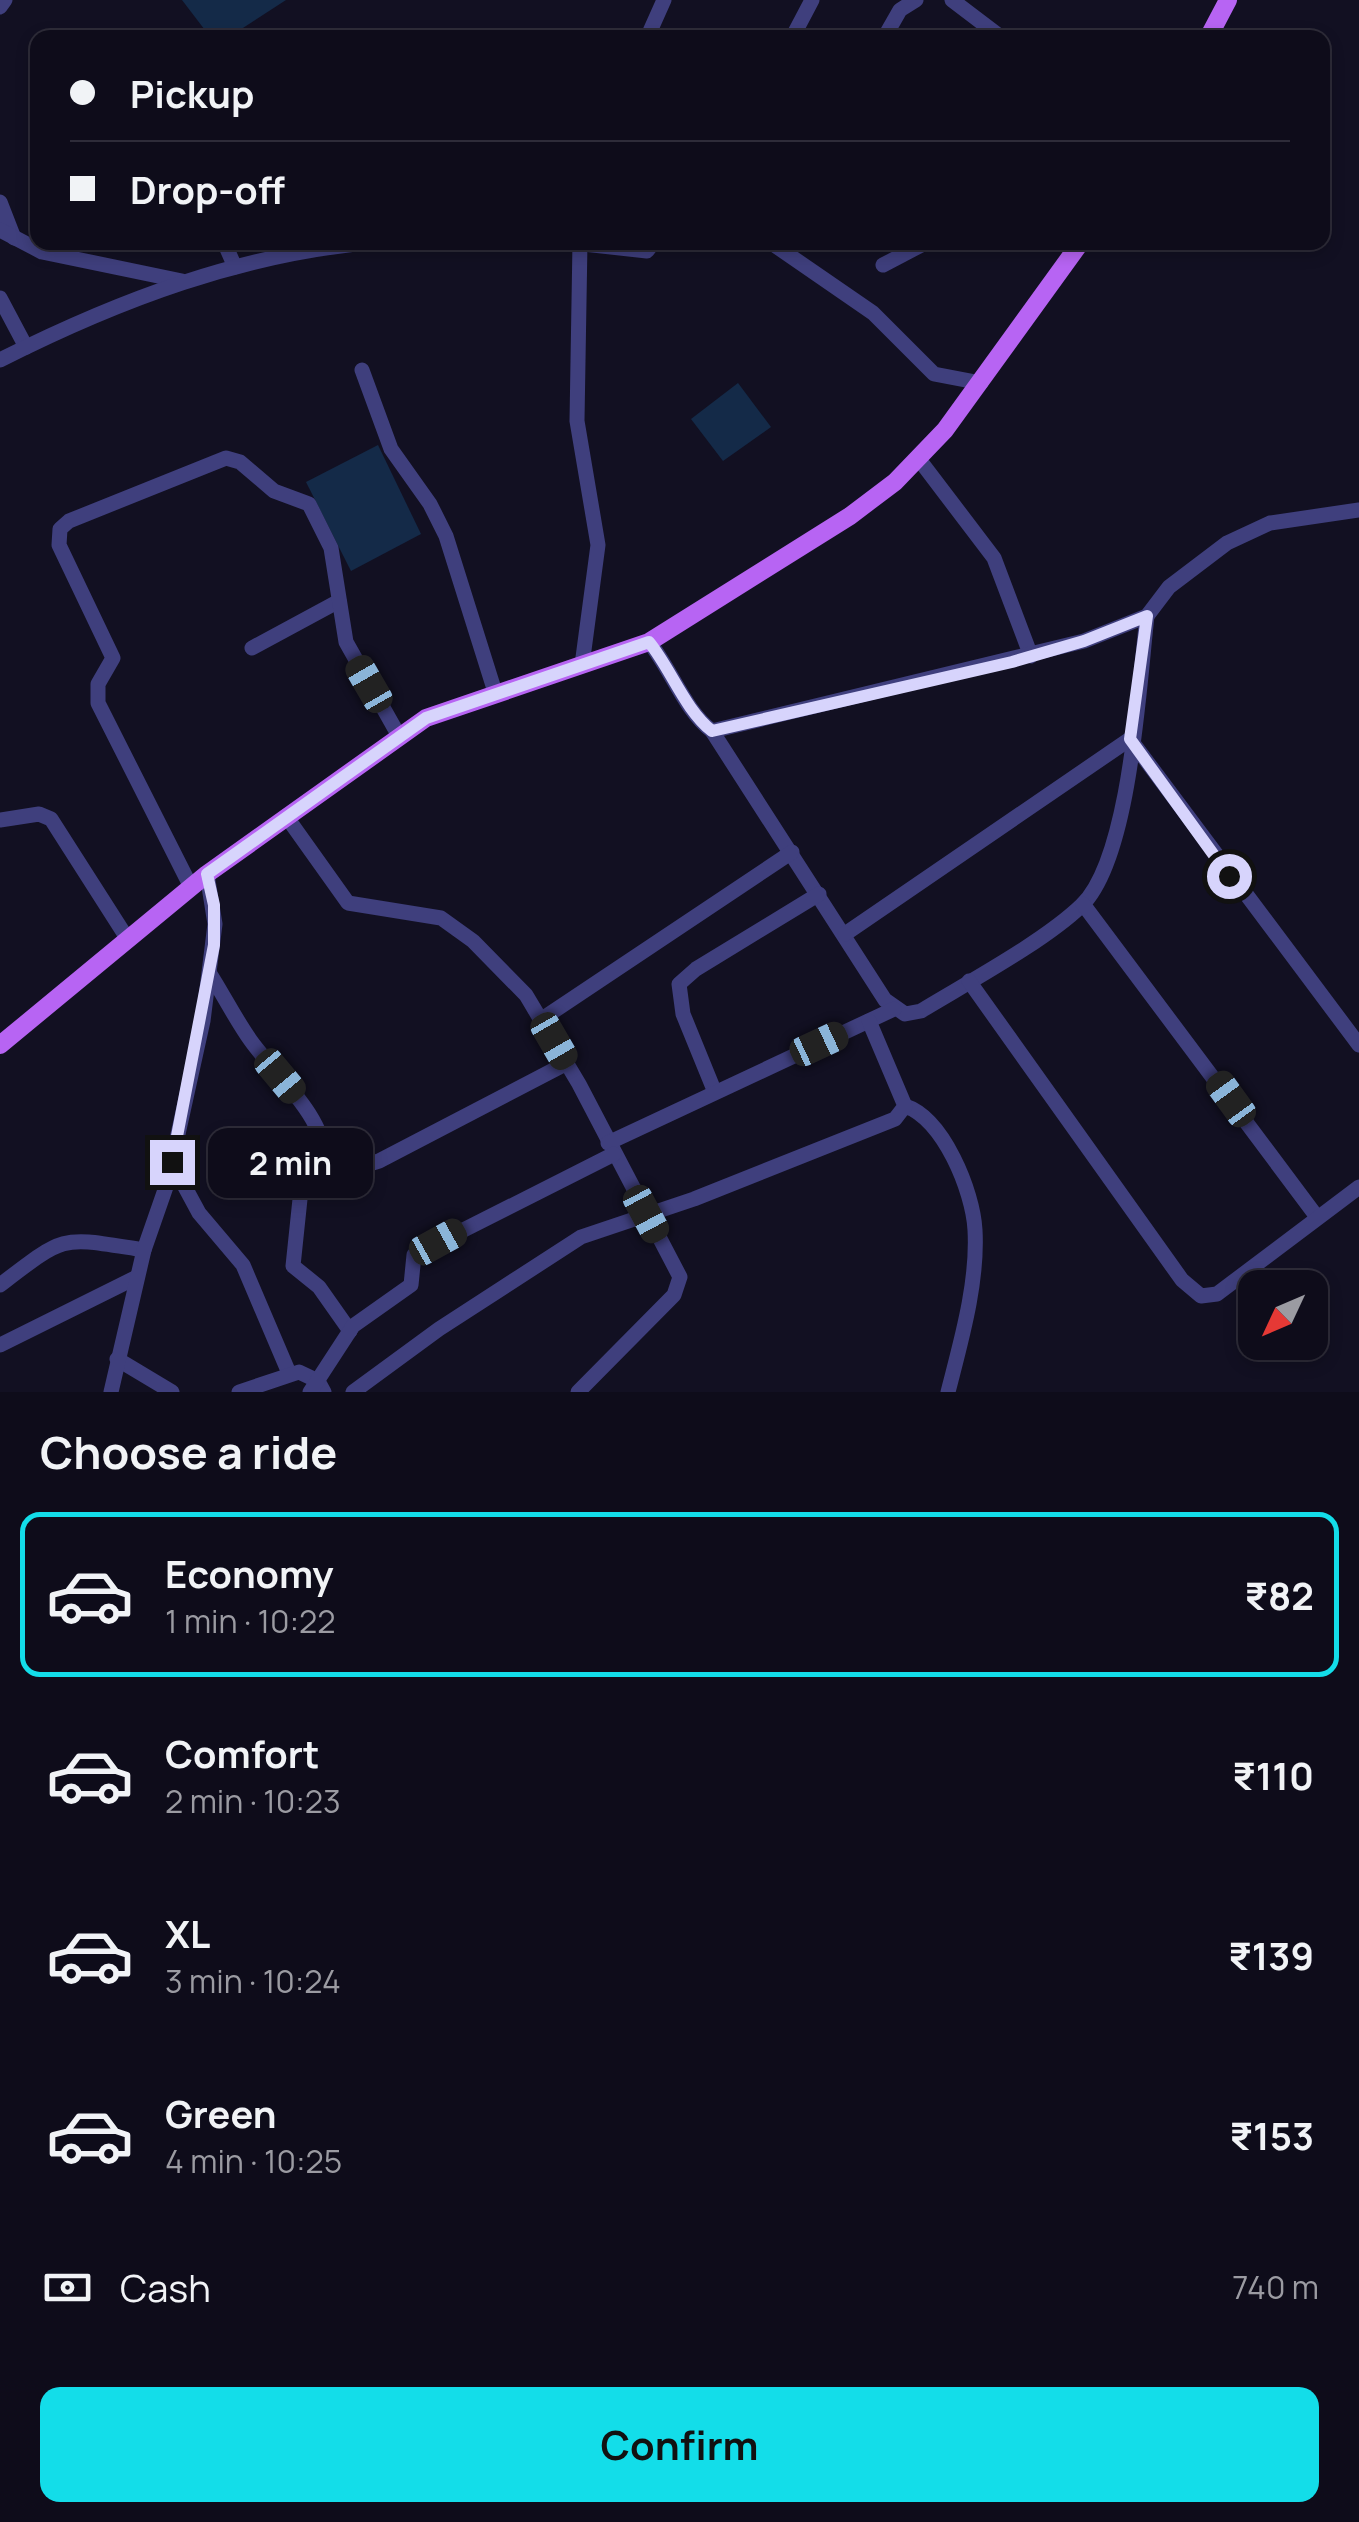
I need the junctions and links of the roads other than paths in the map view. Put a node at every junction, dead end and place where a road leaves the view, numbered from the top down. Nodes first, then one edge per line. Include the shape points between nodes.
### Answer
1 (5, 0) edge
2 (664, 0) edge
3 (812, 0) edge
4 (916, 0) edge
5 (952, 0) edge
6 (1228, 0) edge
7 (0, 7) edge
8 (651, 30) edge
9 (796, 30) edge
10 (889, 30) edge
11 (991, 30) edge
12 (1212, 30) edge
13 (0, 202) edge
14 (7, 234) edge
15 (30, 244) edge
16 (43, 250) edge
17 (227, 250) edge
18 (329, 250) edge
19 (574, 250) edge
20 (782, 250) edge
21 (912, 250) edge
22 (1074, 250) edge
23 (883, 265) dead end
24 (234, 266) junction
25 (182, 281) junction
26 (0, 298) edge
27 (26, 346) junction
28 (0, 360) edge
29 (362, 370) dead end
30 (981, 383) junction
31 (918, 458) junction
32 (1359, 510) edge
33 (339, 601) junction
34 (1147, 616) junction
35 (649, 642) junction
36 (252, 648) dead end
37 (1030, 656) junction
38 (582, 665) junction
39 (496, 692) junction
40 (712, 731) junction
41 (399, 736) junction
42 (1130, 739) junction
43 (286, 816) junction
44 (4, 824) edge
45 (792, 852) junction
46 (207, 874) junction
47 (191, 887) junction
48 (819, 894) junction
49 (1083, 904) junction
50 (845, 934) junction
51 (127, 938) junction
52 (210, 974) junction
53 (969, 981) junction
54 (894, 1009) junction
55 (542, 1019) junction
56 (869, 1020) junction
57 (2, 1040) edge
58 (1359, 1045) edge
59 (567, 1064) junction
60 (714, 1090) junction
61 (905, 1106) junction
62 (611, 1148) junction
63 (172, 1162) junction
64 (321, 1164) junction
65 (1359, 1187) edge
66 (646, 1214) junction
67 (1317, 1216) junction
68 (144, 1250) junction
69 (137, 1277) junction
70 (0, 1285) edge
71 (350, 1331) junction
72 (0, 1345) edge
73 (117, 1358) junction
74 (290, 1373) junction
75 (317, 1388) edge
76 (112, 1392) edge
77 (172, 1392) edge
78 (239, 1392) edge
79 (352, 1392) edge
80 (578, 1392) edge
81 (948, 1392) edge

1 - 7 street
2 - 8 street
3 - 9 street
4 - 10 street via 900,10
5 - 11 street
6 - 12 main road
13 - 14 street
14 - 15 street
16 - 25 street
17 - 24 street
18 - 24 street
19 - 38 street via 577,420 598,545
20 - 30 street via 873,313 934,374
21 - 23 street
22 - 30 main road
24 - 25 street
25 - 27 street
26 - 27 street
27 - 28 street
29 - 39 street via 391,449 446,536
30 - 31 main road
31 - 35 main road via 850,516
31 - 37 street via 994,558
32 - 34 street via 1270,523 1227,543 1169,587
33 - 36 street
33 - 41 street via 346,642
33 - 47 street via 330,548 309,504 274,491 226,458 60,529 60,545 113,658 98,684 98,703
34 - 37 street
34 - 42 street
35 - 38 main road
35 - 40 street
37 - 40 street
38 - 39 main road
39 - 41 main road via 450,707
40 - 45 street
41 - 43 main road
42 - 49 street via 1112,854
42 - 50 street
42 - 58 street
43 - 46 main road
43 - 55 street via 348,903 428,912 453,924
44 - 51 street via 39,814 51,819
45 - 48 street
45 - 55 street
46 - 47 main road
46 - 52 street via 215,924
47 - 51 main road
48 - 50 street
48 - 60 street via 679,984
49 - 53 street
49 - 67 street
50 - 54 street
51 - 57 main road
52 - 63 street
52 - 64 street via 250,1040 306,1109 324,1150
53 - 54 street via 921,1011
53 - 67 street via 1192,1291 1217,1294
54 - 56 street
55 - 59 street
56 - 60 street
56 - 61 street
59 - 62 street
59 - 64 street via 379,1161 350,1170
60 - 62 street
61 - 66 street via 876,1128
61 - 81 street via 943,1138 975,1228 966,1318
62 - 66 street
62 - 71 street via 420,1252 411,1262 411,1285
63 - 68 street
63 - 74 street via 204,1220 243,1264
64 - 71 street via 302,1180 291,1258
65 - 67 street
66 - 79 street via 581,1237
66 - 80 street via 679,1284
68 - 69 street
68 - 70 street via 72,1239 53,1244
69 - 72 street
69 - 73 street
71 - 75 street
73 - 76 street
73 - 77 street
74 - 75 street
74 - 78 street

